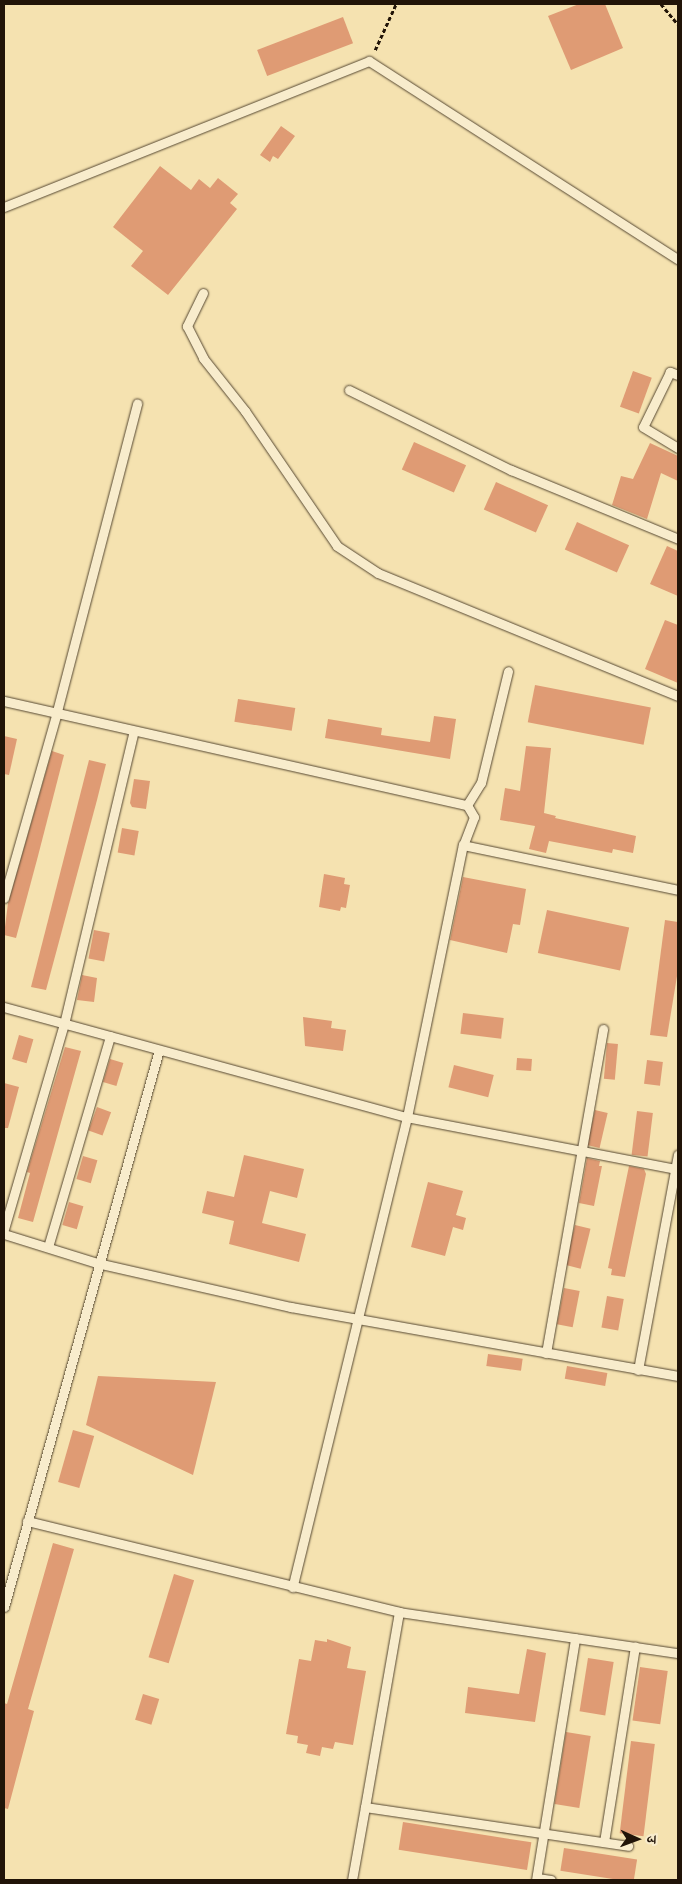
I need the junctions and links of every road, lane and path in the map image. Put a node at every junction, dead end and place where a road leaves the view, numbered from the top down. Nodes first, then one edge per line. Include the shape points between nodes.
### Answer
1 (396, 4) edge
2 (661, 4) edge
3 (678, 24) edge
4 (369, 62) junction
5 (4, 207) edge
6 (678, 259) edge
7 (203, 293) dead end
8 (678, 375) edge
9 (349, 390) dead end
10 (137, 403) dead end
11 (678, 448) edge
12 (678, 539) edge
13 (508, 671) dead end
14 (678, 696) edge
15 (4, 701) edge
16 (56, 715) junction
17 (134, 731) junction
18 (467, 805) junction
19 (463, 845) junction
20 (678, 890) edge
21 (4, 898) edge
22 (4, 1007) edge
23 (64, 1024) junction
24 (603, 1029) dead end
25 (110, 1036) junction
26 (159, 1050) junction
27 (407, 1116) junction
28 (582, 1152) junction
29 (678, 1155) edge
30 (676, 1169) junction
31 (4, 1228) edge
32 (4, 1234) edge
33 (48, 1247) junction
34 (97, 1263) junction
35 (358, 1317) junction
36 (546, 1353) junction
37 (638, 1370) junction
38 (678, 1376) edge
39 (27, 1521) junction
40 (292, 1587) junction
41 (4, 1607) edge
42 (399, 1612) junction
43 (575, 1638) junction
44 (635, 1646) junction
45 (678, 1653) edge
46 (365, 1807) junction
47 (544, 1834) junction
48 (604, 1842) junction
49 (628, 1846) dead end
50 (536, 1879) edge
51 (352, 1880) edge
52 (551, 1880) edge

1 - 4 path
2 - 3 path
4 - 5 lane
4 - 6 lane
7 - 14 lane via 187,326 203,358 245,411 337,546 378,573
8 - 11 lane via 670,372 643,426
9 - 12 lane via 511,470
10 - 16 lane
13 - 18 lane via 481,783
15 - 16 lane
16 - 17 lane
16 - 21 lane
17 - 18 lane
17 - 23 lane
18 - 19 lane via 474,817
19 - 20 lane
19 - 27 lane
22 - 23 lane
23 - 25 lane
23 - 31 lane
24 - 28 lane
25 - 26 lane
25 - 33 lane
26 - 27 lane
26 - 34 lane
27 - 28 lane
27 - 35 lane
28 - 30 lane
28 - 36 lane
29 - 30 lane
30 - 37 lane
32 - 33 lane
33 - 34 lane
34 - 35 lane via 291,1307
34 - 39 lane
35 - 36 lane
35 - 40 lane
36 - 37 lane
37 - 38 lane
39 - 40 lane
39 - 41 lane
40 - 42 lane
42 - 43 lane
42 - 46 lane
43 - 44 lane
43 - 47 lane
44 - 45 lane
44 - 48 lane
46 - 47 lane
46 - 51 lane
47 - 48 lane
47 - 50 lane
48 - 49 lane
50 - 52 lane

